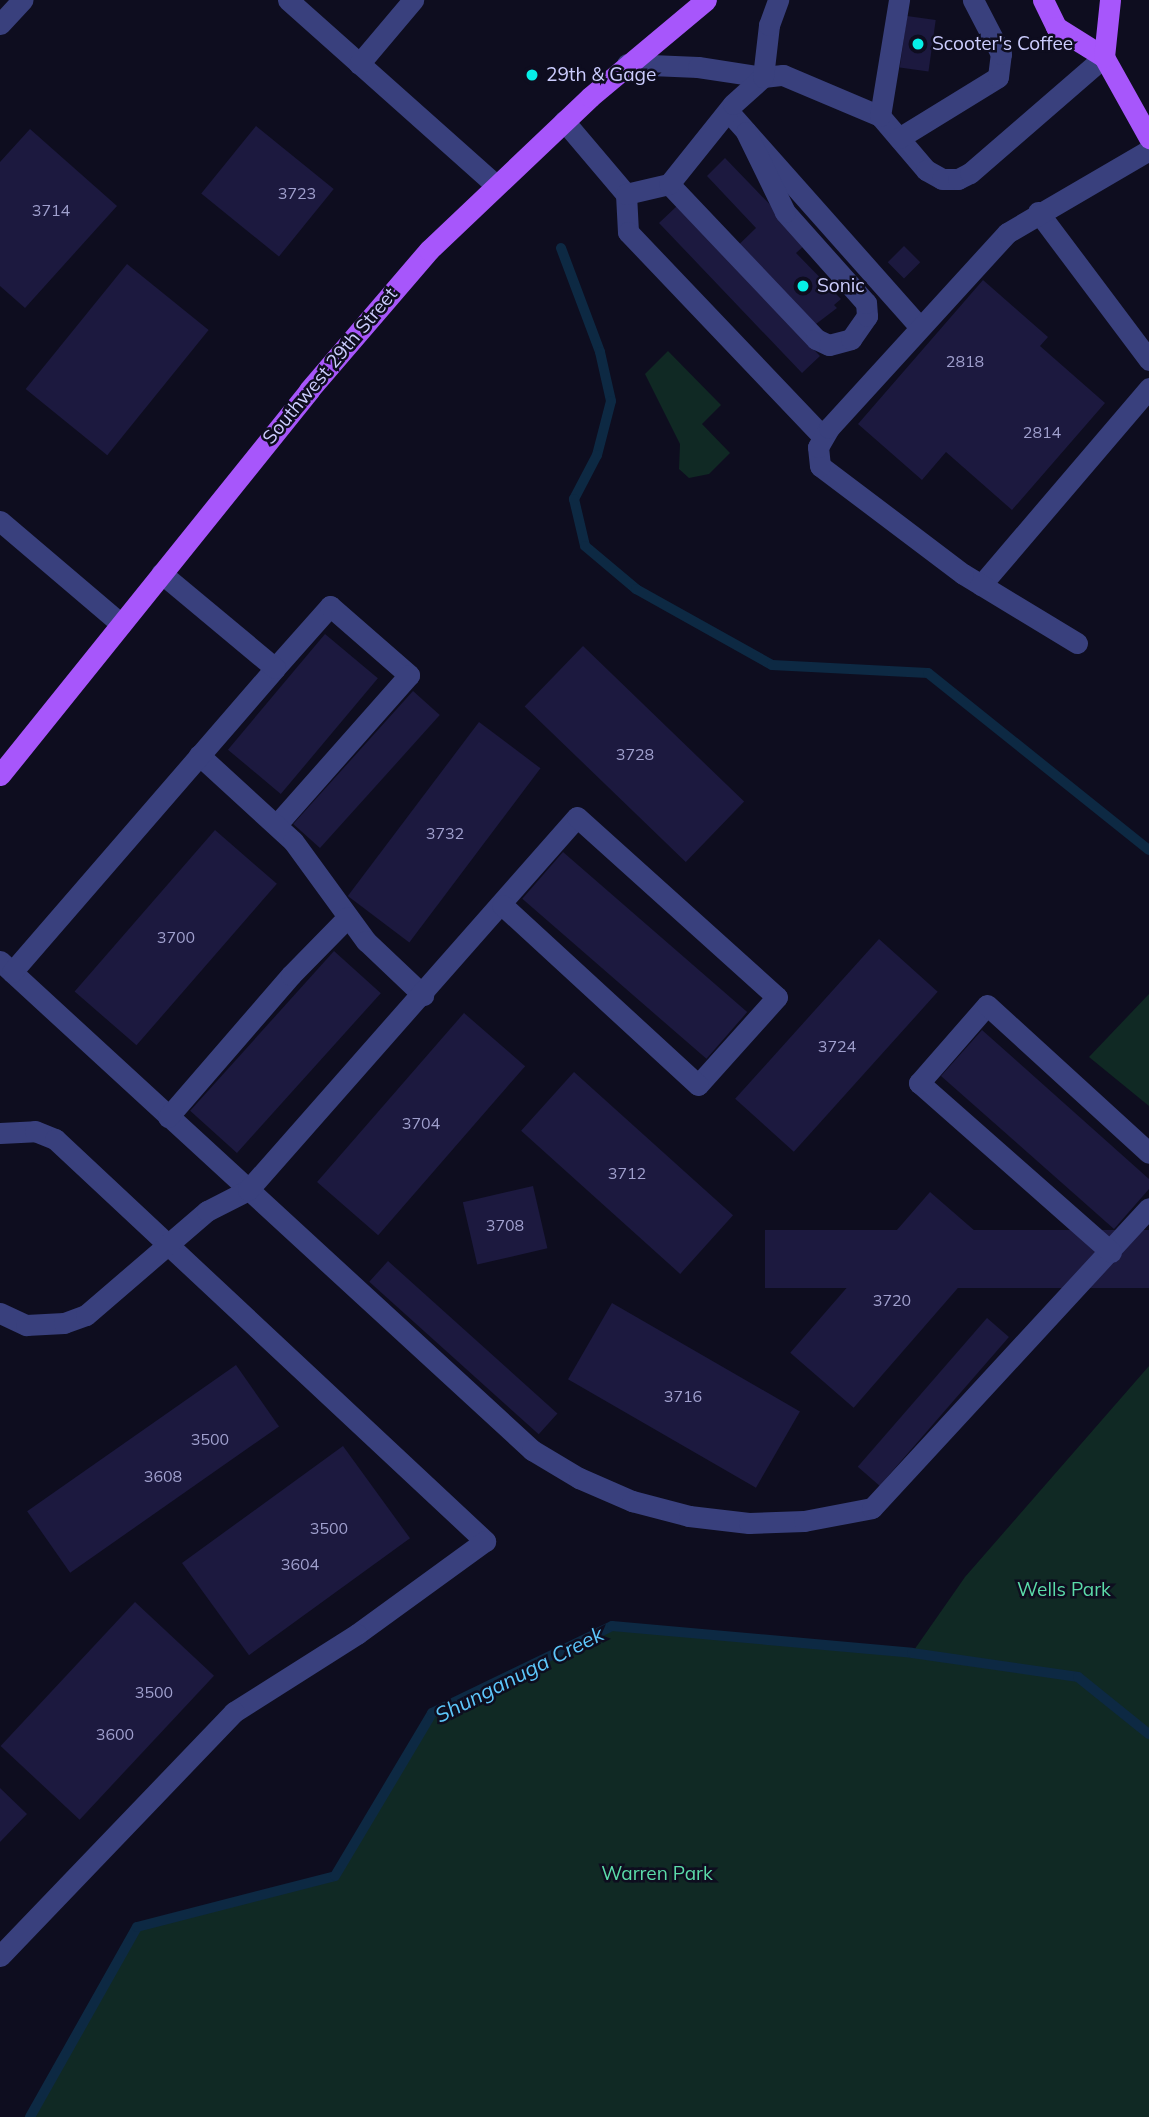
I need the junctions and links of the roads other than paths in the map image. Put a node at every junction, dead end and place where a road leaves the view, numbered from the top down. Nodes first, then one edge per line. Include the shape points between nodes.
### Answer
1 (22, 0) edge
2 (288, 0) edge
3 (414, 0) edge
4 (706, 0) edge
5 (778, 0) edge
6 (899, 0) edge
7 (973, 0) edge
8 (1043, 0) edge
9 (1110, 0) edge
10 (0, 24) edge
11 (1104, 57) junction
12 (359, 64) junction
13 (627, 64) junction
14 (763, 77) junction
15 (728, 111) junction
16 (880, 116) junction
17 (564, 121) junction
18 (746, 132) junction
19 (899, 138) junction
20 (1149, 138) edge
21 (1149, 150) edge
22 (669, 184) junction
23 (496, 185) junction
24 (626, 194) junction
25 (1038, 212) junction
26 (920, 327) junction
27 (1149, 360) edge
28 (1149, 388) edge
29 (824, 437) junction
30 (0, 521) edge
31 (161, 573) junction
32 (981, 585) junction
33 (121, 624) junction
34 (1077, 643) dead end
35 (275, 668) junction
36 (199, 755) junction
37 (0, 775) edge
38 (277, 824) junction
39 (502, 905) junction
40 (348, 917) junction
41 (6, 967) edge
42 (423, 995) junction
43 (168, 1117) junction
44 (0, 1133) edge
45 (1149, 1153) edge
46 (248, 1190) junction
47 (1149, 1208) edge
48 (171, 1247) junction
49 (1111, 1252) junction
50 (0, 1313) edge
51 (0, 1956) edge

1 - 10 street
2 - 12 street
3 - 12 street
4 - 13 main road, Southwest 29th Street
5 - 14 street via 769,25
6 - 16 street
7 - 19 street via 1001,54 998,77
8 - 11 main road via 1056,27
9 - 11 main road
11 - 19 street via 971,173 958,179 942,179 926,170
11 - 20 main road
12 - 23 street
13 - 14 street via 698,67
13 - 17 main road, Southwest 29th Street
14 - 15 street
14 - 16 street via 783,75
15 - 18 street
15 - 22 street
16 - 19 street
17 - 23 main road, Southwest 29th Street
17 - 24 street
18 - 22 street via 785,212 866,303 867,316 851,339 829,345 816,339
18 - 26 street
21 - 25 street
22 - 24 street
23 - 31 main road, Southwest 29th Street via 372,315
24 - 29 street via 628,232
25 - 26 street via 1007,233
25 - 27 street
26 - 29 street
28 - 32 street
29 - 32 street via 818,447 820,466
30 - 33 street
31 - 33 main road, Southwest 29th Street
31 - 35 street
32 - 34 street
33 - 37 main road, Southwest 29th Street
35 - 36 street
35 - 38 street via 330,606 409,675
36 - 38 street
36 - 41 street
38 - 40 street
39 - 39 street via 577,817 777,997 698,1085
39 - 42 street
40 - 42 street
40 - 43 street via 291,975
41 - 43 street
42 - 46 street
43 - 46 street
44 - 48 street via 34,1131 55,1139
45 - 49 street via 988,1005 919,1083
46 - 48 street via 207,1211
46 - 49 street via 532,1450 579,1478 632,1501 689,1516 749,1523 804,1521 872,1508
47 - 49 street
48 - 50 street via 86,1315 64,1323 26,1325
48 - 51 street via 485,1541 357,1633 234,1712

